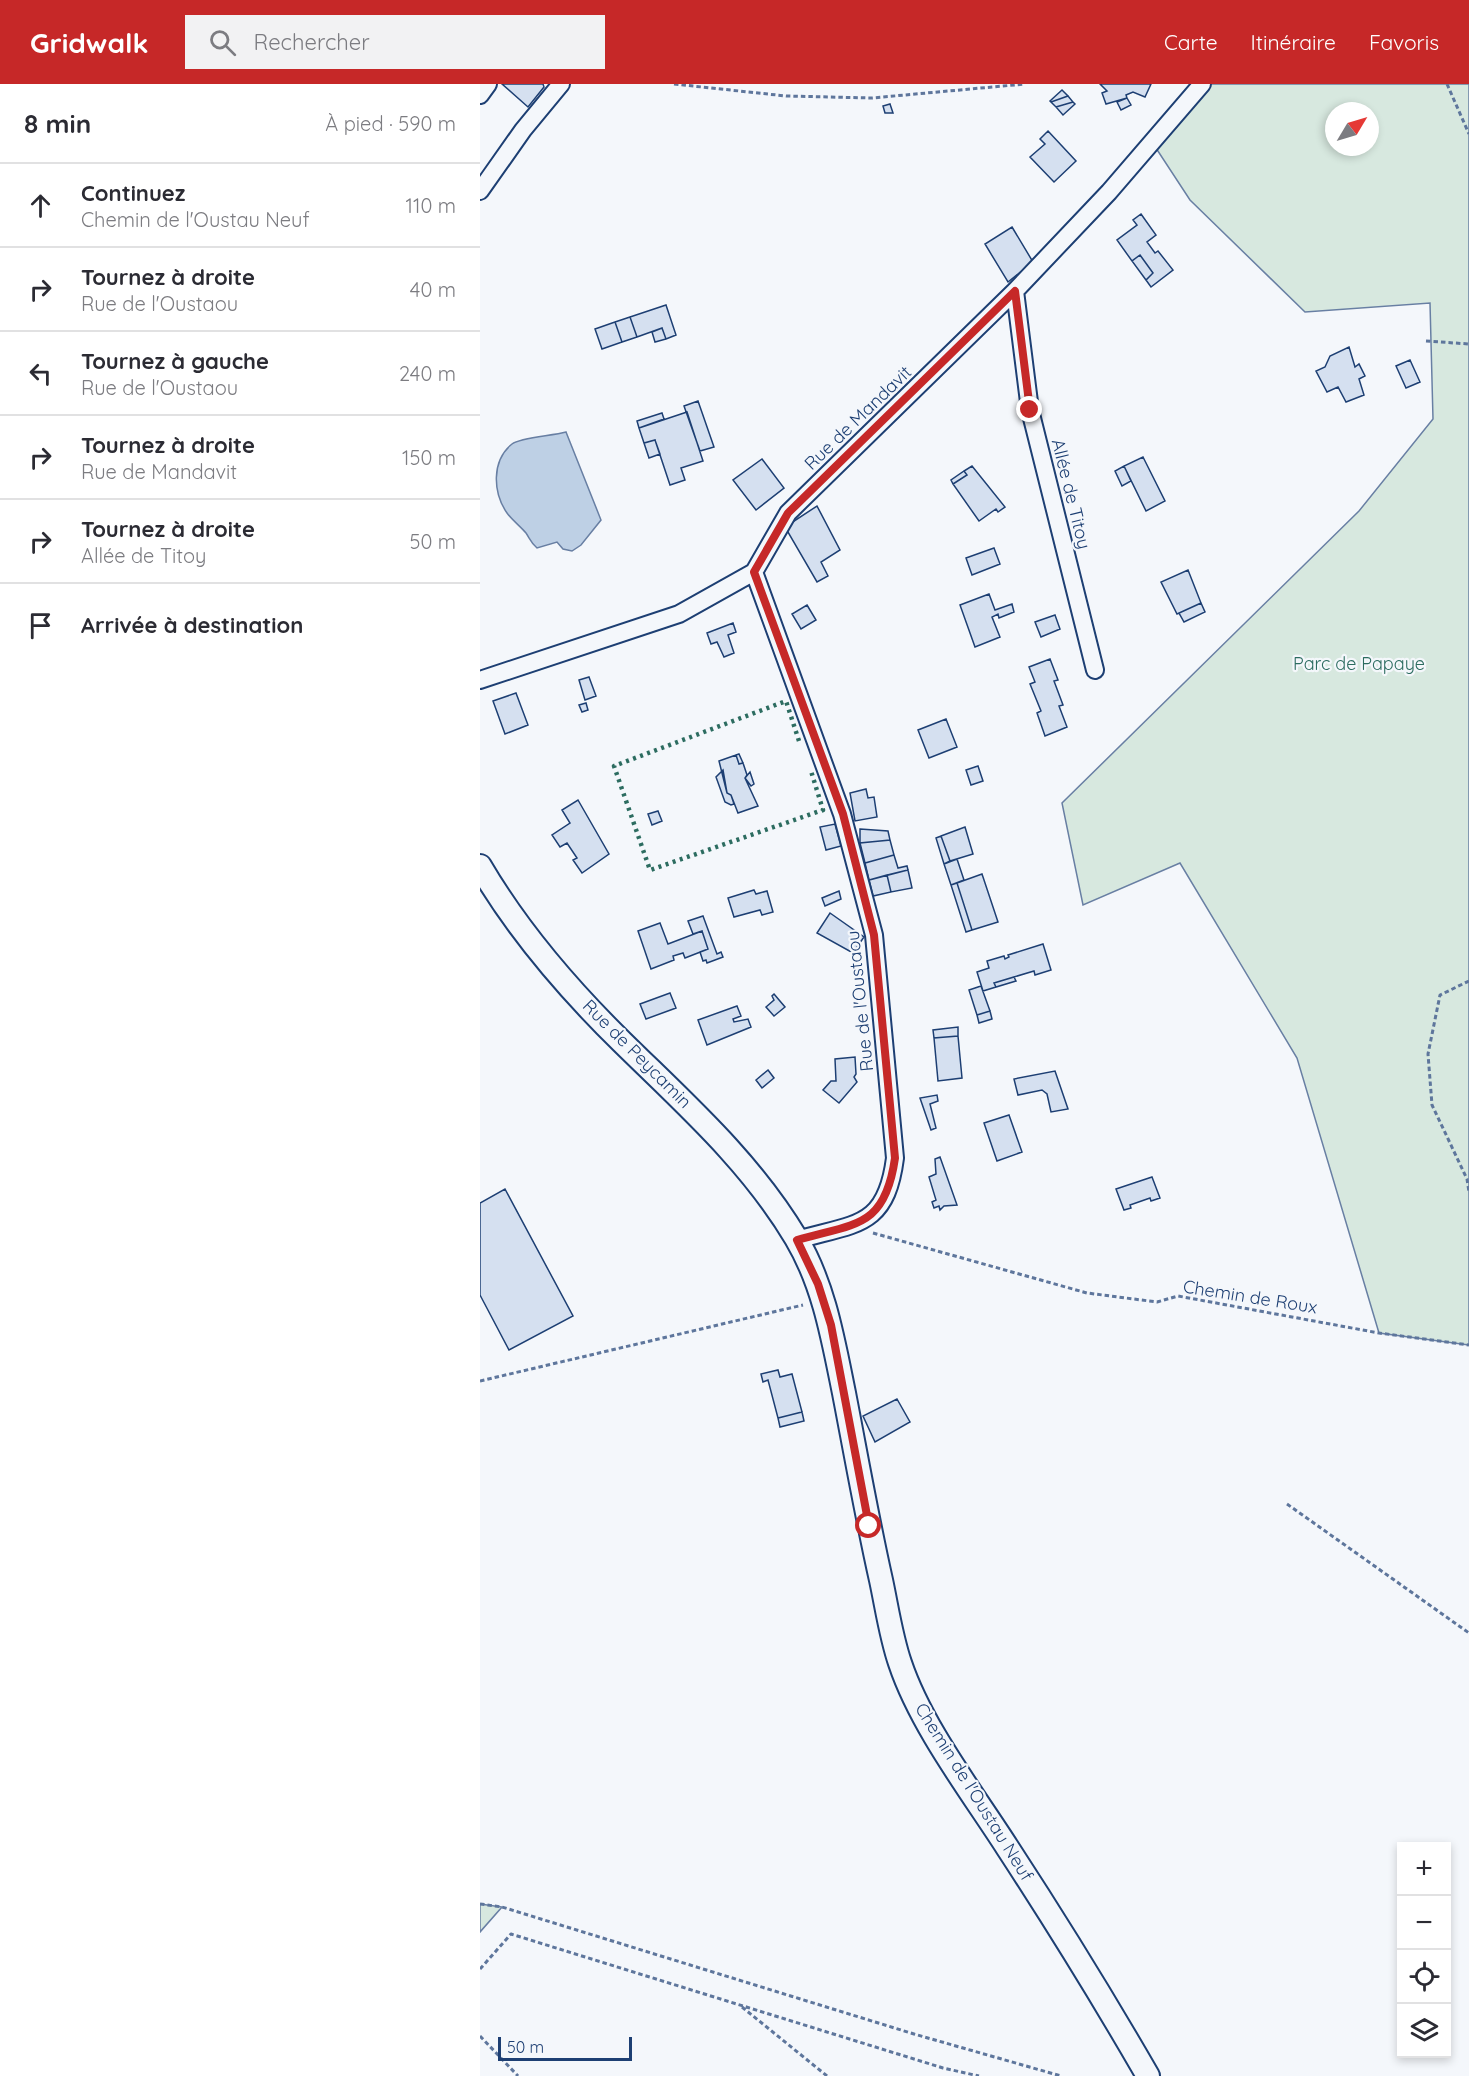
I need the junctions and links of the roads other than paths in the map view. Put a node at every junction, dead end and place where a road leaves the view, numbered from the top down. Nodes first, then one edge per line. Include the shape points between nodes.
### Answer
1 (488, 84) edge
2 (561, 84) edge
3 (1202, 84) edge
4 (480, 95) edge
5 (480, 191) edge
6 (1015, 291) junction
7 (754, 572) junction
8 (1095, 670) dead end
9 (480, 680) edge
10 (480, 866) edge
11 (797, 1240) junction
12 (1148, 2076) edge

1 - 4 street
2 - 5 street
3 - 6 street, Rue de Mandavit
6 - 7 street, Rue de Mandavit via 788,513
6 - 8 street, Allée de Titoy via 1030,410
7 - 9 street via 680,614
7 - 11 street, Rue de l'Oustaou via 843,814 874,935 895,1158 888,1194 877,1210 858,1223
10 - 11 street, Rue de Peycamin via 501,902 568,985 709,1124
11 - 12 street, Chemin de l'Oustau Neuf via 831,1325 896,1647 908,1683 944,1749 1051,1913

